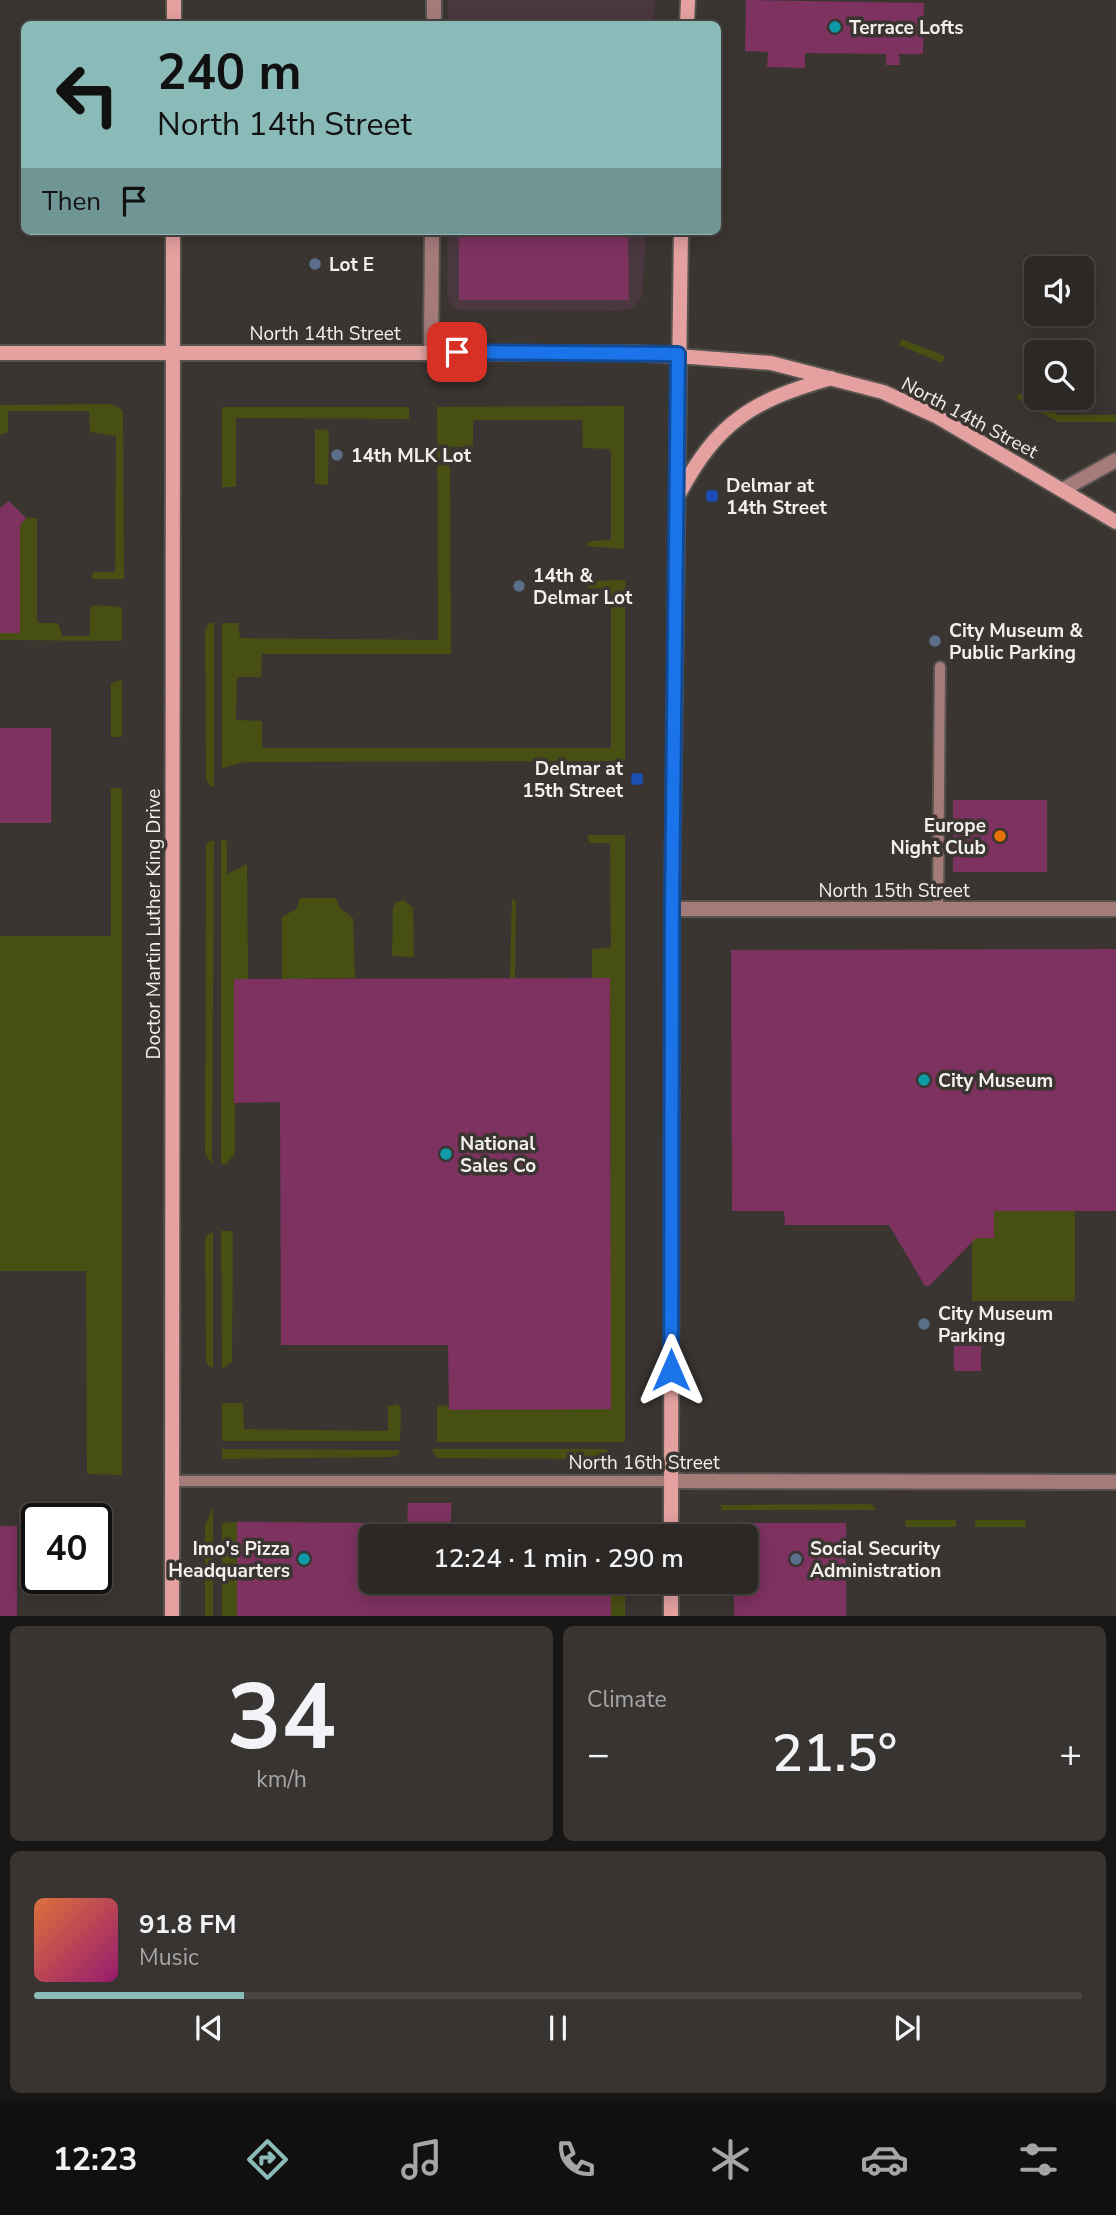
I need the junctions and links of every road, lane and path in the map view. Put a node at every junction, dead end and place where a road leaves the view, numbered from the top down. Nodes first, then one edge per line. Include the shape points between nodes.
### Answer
1 (174, 0) edge
2 (434, 0) edge
3 (688, 0) edge
4 (174, 21) edge
5 (434, 21) edge
6 (687, 21) edge
7 (173, 235) edge
8 (432, 235) edge
9 (681, 235) edge
10 (431, 351) junction
11 (0, 353) edge
12 (172, 353) junction
13 (678, 354) junction
14 (834, 377) junction
15 (1116, 460) edge
16 (1062, 490) junction
17 (677, 499) junction
18 (1116, 522) edge
19 (940, 667) dead end
20 (672, 909) junction
21 (938, 909) junction
22 (1116, 909) edge
23 (172, 1481) junction
24 (671, 1481) junction
25 (1116, 1482) edge
26 (671, 1524) edge
27 (671, 1594) edge
28 (172, 1616) edge
29 (671, 1616) edge

1 - 4 main road
2 - 5 street
3 - 6 main road
7 - 12 main road, Doctor Martin Luther King Drive
8 - 10 street
9 - 13 main road
10 - 12 main road, North 14th Street
10 - 13 main road, North 14th Street
11 - 12 main road, North 14th Street
12 - 23 main road, Doctor Martin Luther King Drive
13 - 14 main road, North 14th Street via 771,363
13 - 17 main road
14 - 16 main road, North 14th Street via 936,416
14 - 17 main road via 782,394 738,417 705,449
15 - 16 street
16 - 18 main road, North 14th Street
17 - 20 main road
19 - 21 lane
20 - 21 street, North 15th Street
20 - 24 main road
21 - 22 street, North 15th Street
23 - 24 lane, North 16th Street
23 - 28 main road, Doctor Martin Luther King Drive
24 - 25 street, North 16th Street
24 - 26 main road
27 - 29 main road

